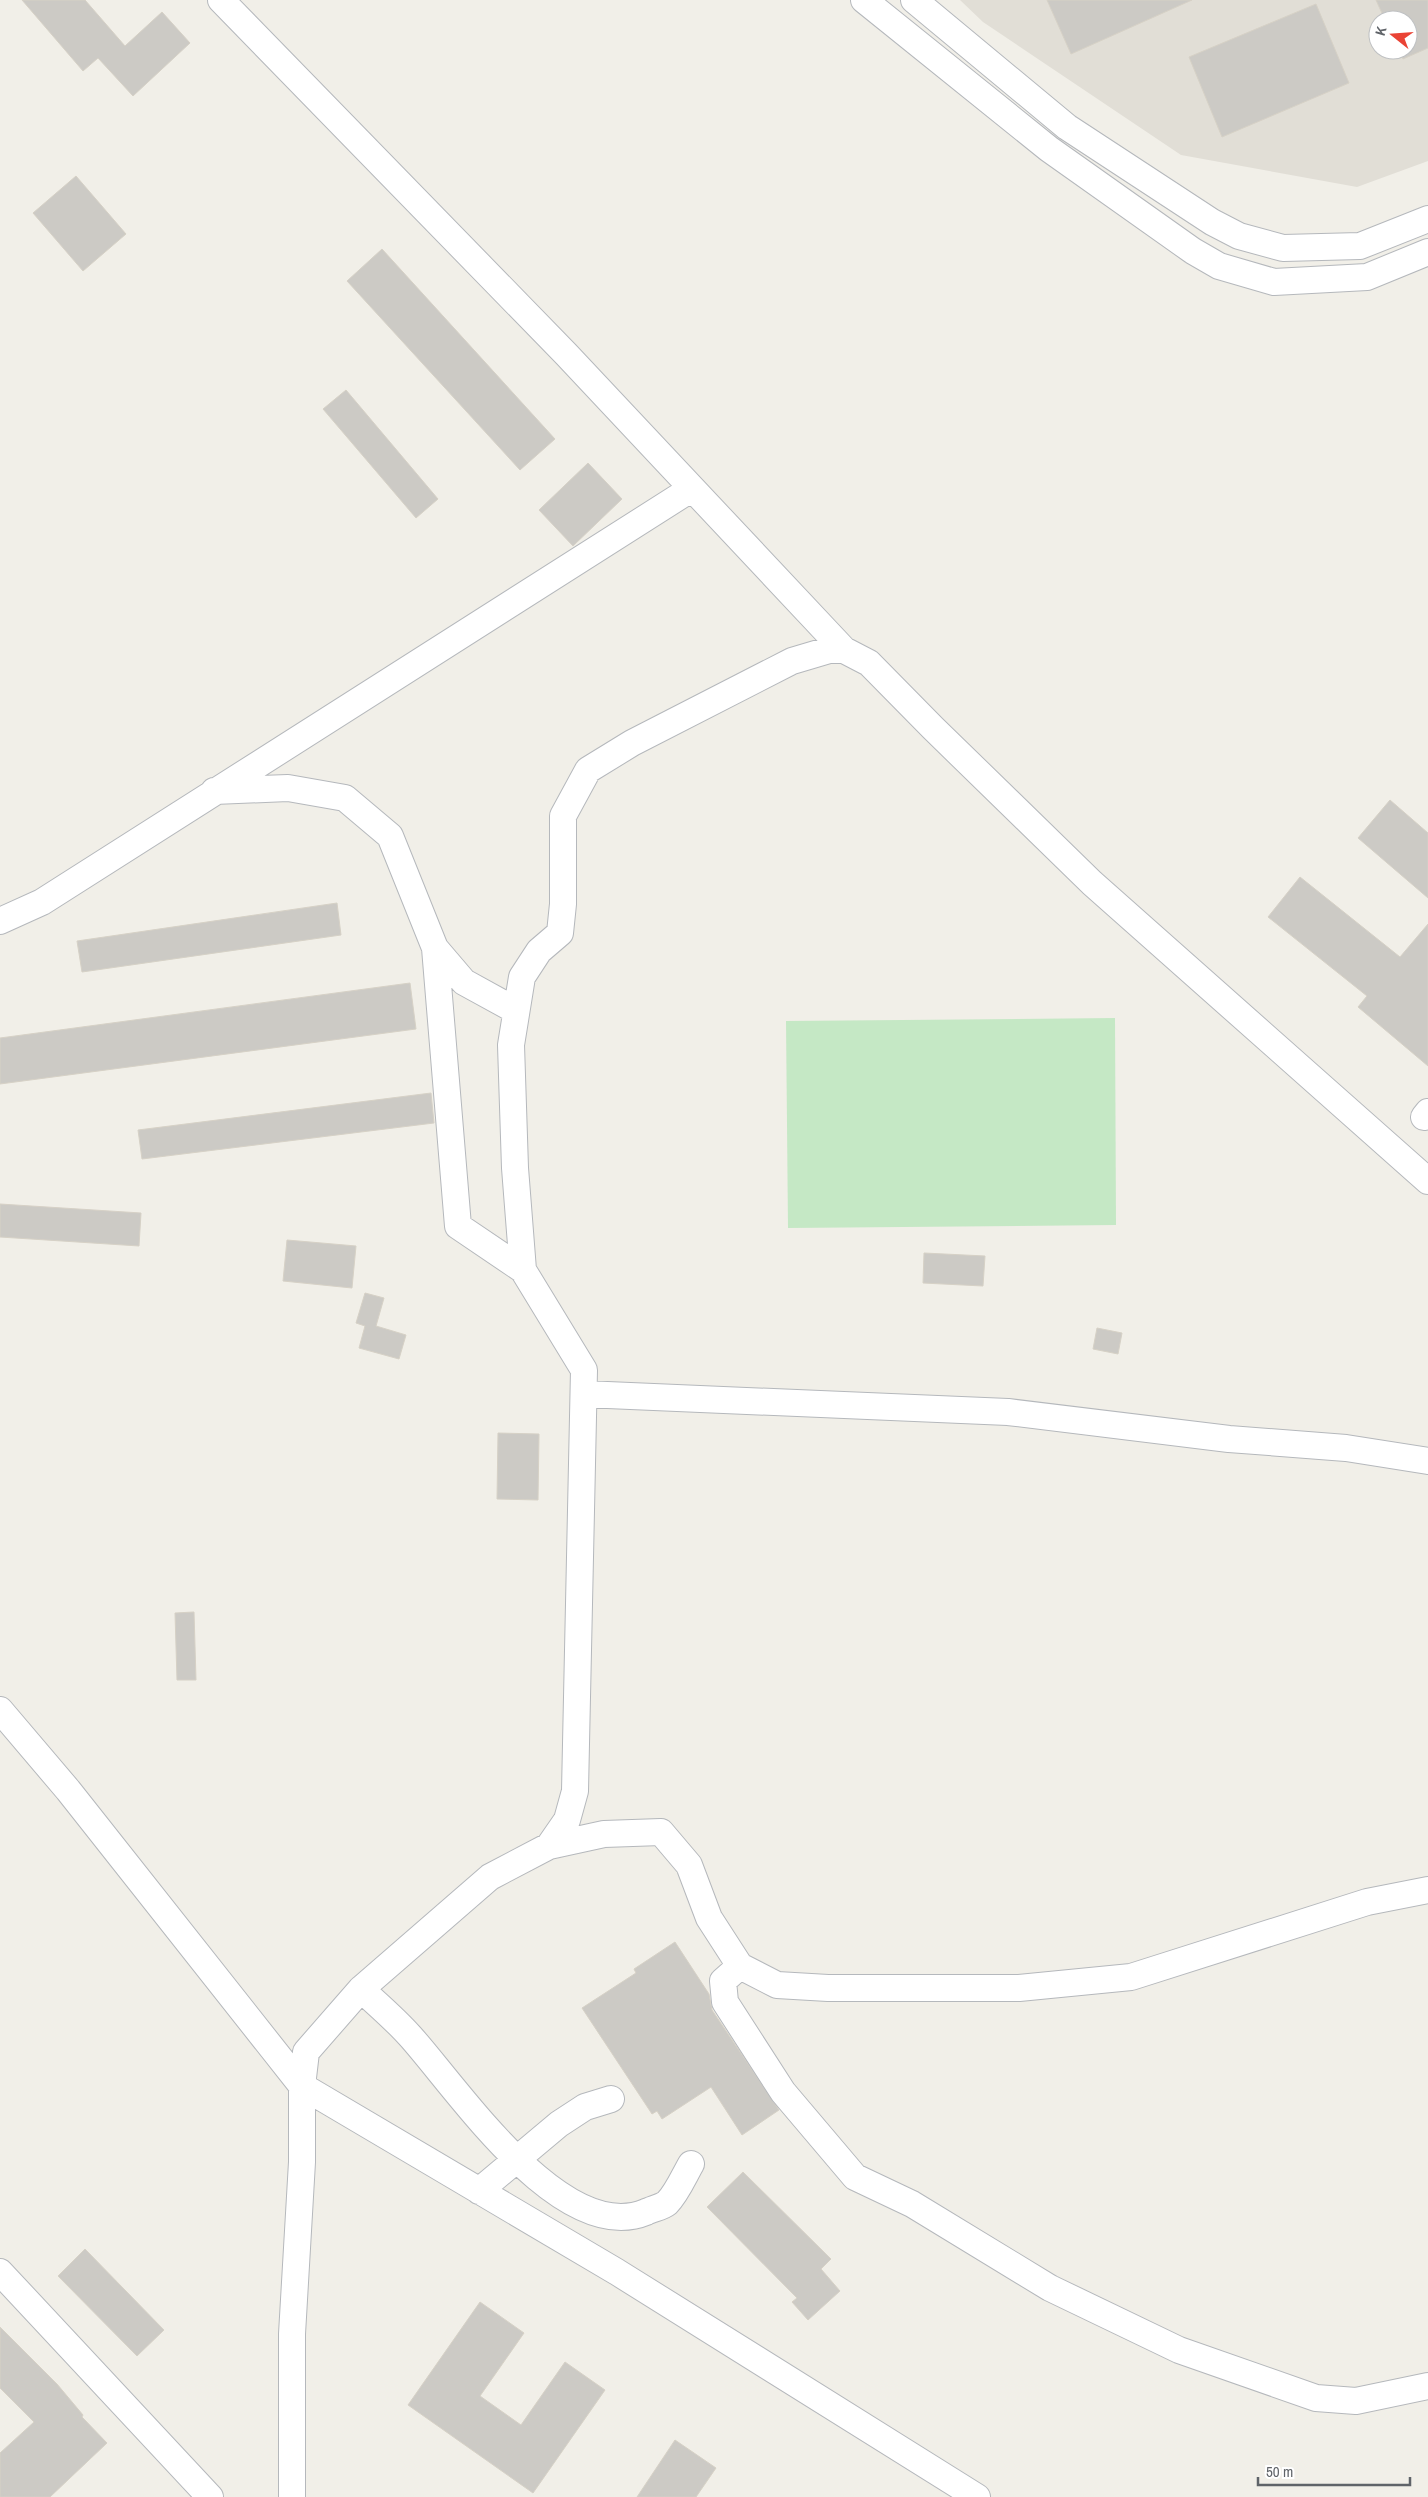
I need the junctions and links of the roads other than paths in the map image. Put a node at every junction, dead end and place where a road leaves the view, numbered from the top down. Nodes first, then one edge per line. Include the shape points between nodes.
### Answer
1 (221, 0) edge
2 (864, 0) edge
3 (914, 0) edge
4 (1428, 219) edge
5 (1239, 236) junction
6 (1360, 246) junction
7 (1428, 252) edge
8 (1219, 266) junction
9 (1366, 277) junction
10 (691, 489) junction
11 (844, 650) junction
12 (213, 791) junction
13 (0, 921) edge
14 (435, 948) junction
15 (515, 1010) junction
16 (1428, 1181) edge
17 (523, 1270) junction
18 (584, 1394) junction
19 (1428, 1461) edge
20 (0, 1710) edge
21 (549, 1846) junction
22 (1428, 1890) edge
23 (740, 1966) junction
24 (361, 1989) junction
25 (302, 2086) junction
26 (611, 2099) dead end
27 (515, 2158) junction
28 (691, 2164) dead end
29 (479, 2191) junction
30 (0, 2272) edge
31 (1428, 2386) edge
32 (210, 2497) edge
33 (292, 2497) edge
34 (977, 2497) edge

1 - 10 street via 566,354
2 - 8 street via 1049,149
3 - 5 street via 1067,127 1212,222
4 - 6 street
5 - 6 street via 1283,248
5 - 8 street via 1241,253 1236,261 1228,266
6 - 9 street via 1350,260 1352,269
7 - 9 street
8 - 9 street via 1274,282
10 - 11 street
10 - 12 street
11 - 15 street via 828,650 792,661 632,742 588,770 563,816 560,933 540,951 522,977
11 - 16 street via 869,663 1092,883
12 - 13 street via 42,902
12 - 14 street via 288,788 345,798 390,836
14 - 15 street via 464,982
14 - 17 street via 458,1226
15 - 17 street via 511,1045 514,1168
17 - 18 street via 584,1370
18 - 19 street via 1008,1412 1229,1439 1346,1448
18 - 21 street via 575,1791 567,1820
20 - 25 street via 74,1798
21 - 23 street via 604,1834 661,1832 689,1865 709,1918
21 - 24 street via 490,1877
22 - 23 street via 1367,1902 1131,1977 1019,1988 828,1988 778,1985
23 - 31 street via 723,1981 725,2002 783,2092 855,2176 912,2204 1050,2288 1179,2350 1316,2398 1356,2401
24 - 25 street via 306,2052
24 - 27 street via 409,2034 484,2126
25 - 29 street
25 - 33 street via 302,2162 292,2334
26 - 27 street via 585,2107
27 - 28 street via 530,2173 570,2201 598,2213 621,2218 666,2203
27 - 29 street
29 - 34 street via 617,2272
30 - 32 street

